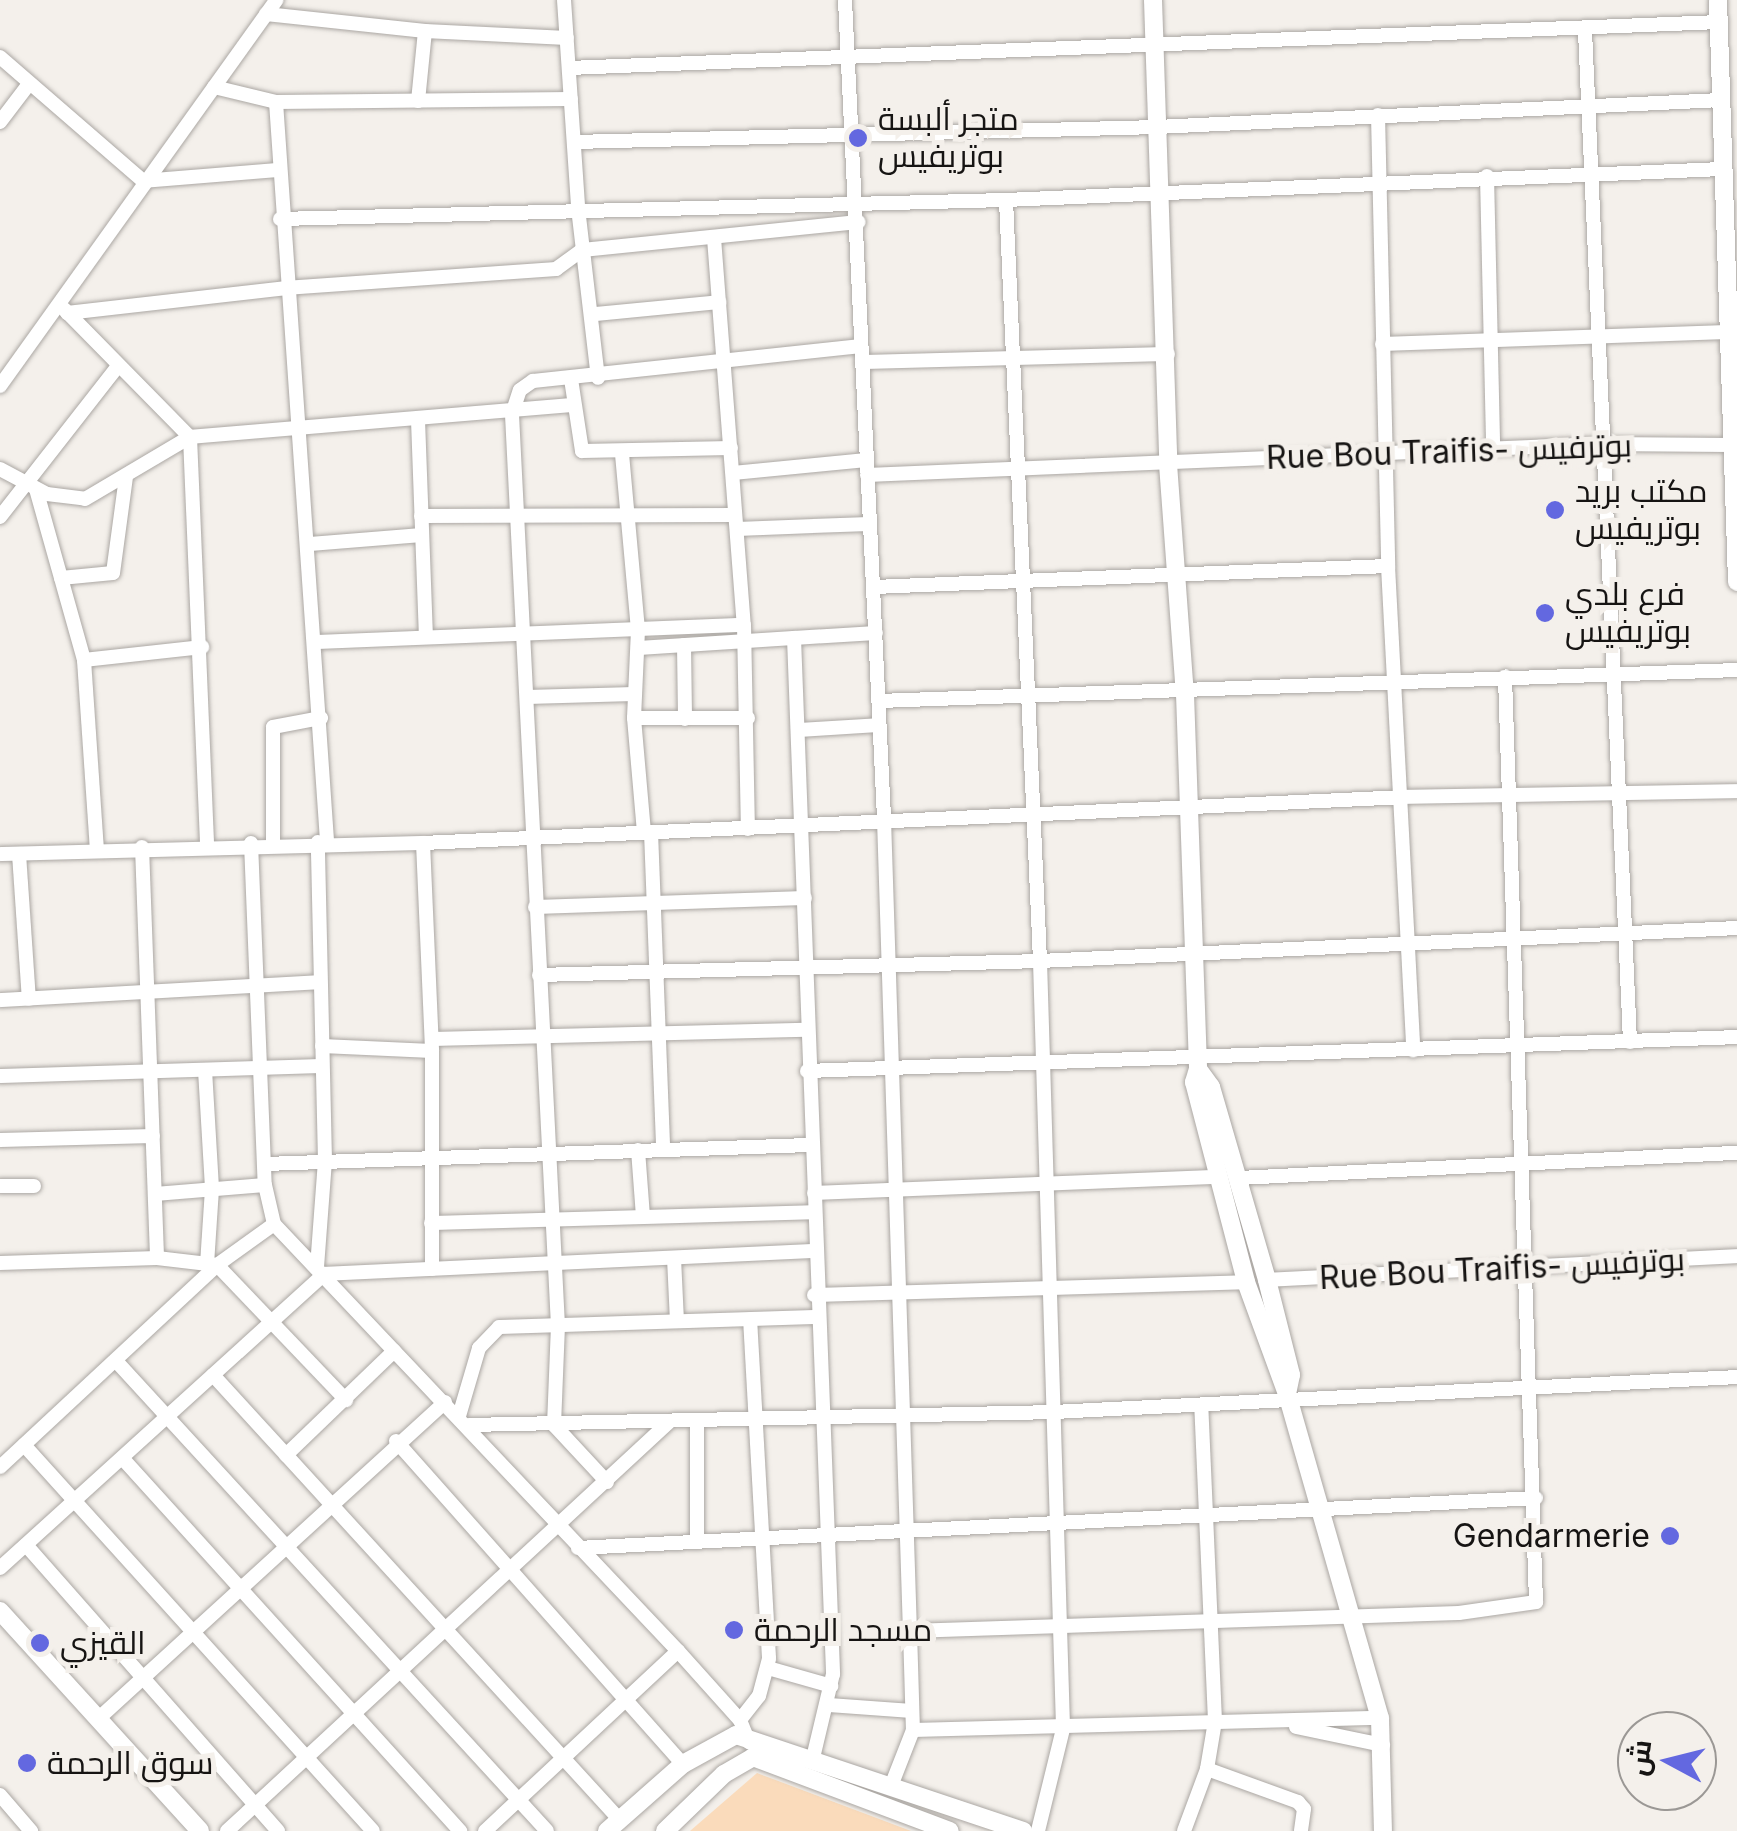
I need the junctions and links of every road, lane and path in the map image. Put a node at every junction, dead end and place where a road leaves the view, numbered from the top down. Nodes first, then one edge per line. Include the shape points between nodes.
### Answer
1 (276, 0) edge
2 (564, 0) edge
3 (846, 0) edge
4 (1152, 0) edge
5 (1718, 0) edge
6 (266, 14) junction
7 (1720, 22) junction
8 (425, 30) junction
9 (1585, 31) junction
10 (567, 38) junction
11 (1154, 45) junction
12 (0, 57) edge
13 (849, 58) junction
14 (569, 68) junction
15 (30, 84) junction
16 (214, 88) junction
17 (571, 99) junction
18 (418, 100) junction
19 (1722, 100) junction
20 (276, 102) junction
21 (1588, 109) junction
22 (1378, 115) junction
23 (0, 122) edge
24 (1157, 127) junction
25 (854, 134) junction
26 (574, 142) junction
27 (1724, 168) junction
28 (277, 170) junction
29 (1592, 170) junction
30 (1486, 176) junction
31 (144, 182) junction
32 (1377, 183) junction
33 (1161, 192) junction
34 (1006, 200) junction
35 (858, 202) junction
36 (578, 208) junction
37 (280, 219) junction
38 (859, 222) junction
39 (714, 238) junction
40 (582, 250) junction
41 (285, 288) junction
42 (718, 302) junction
43 (63, 308) junction
44 (594, 314) junction
45 (1727, 332) junction
46 (1601, 334) junction
47 (1490, 339) junction
48 (1382, 344) junction
49 (861, 346) junction
50 (1168, 354) junction
51 (1011, 358) junction
52 (722, 359) junction
53 (862, 362) junction
54 (118, 366) junction
55 (598, 378) junction
56 (571, 379) junction
57 (1, 384) edge
58 (574, 405) junction
59 (512, 414) junction
60 (418, 420) junction
61 (302, 433) junction
62 (190, 437) junction
63 (1600, 444) junction
64 (1730, 445) junction
65 (730, 448) junction
66 (1493, 448) junction
67 (1384, 452) junction
68 (622, 454) junction
69 (1168, 464) junction
70 (867, 467) junction
71 (0, 470) edge
72 (1018, 472) junction
73 (733, 473) junction
74 (126, 477) junction
75 (30, 486) junction
76 (422, 516) junction
77 (627, 516) junction
78 (0, 517) edge
79 (517, 518) junction
80 (736, 522) junction
81 (869, 524) junction
82 (422, 535) junction
83 (310, 544) junction
84 (1388, 566) junction
85 (61, 578) junction
86 (1178, 578) junction
87 (1024, 581) junction
88 (1737, 582) edge
89 (874, 588) junction
90 (744, 626) junction
91 (638, 630) junction
92 (523, 634) junction
93 (876, 634) junction
94 (426, 636) junction
95 (794, 638) junction
96 (318, 642) junction
97 (744, 643) junction
98 (684, 645) junction
99 (202, 647) junction
100 (638, 648) junction
101 (84, 660) junction
102 (1737, 670) edge
103 (1612, 675) junction
104 (1504, 677) junction
105 (1398, 681) junction
106 (634, 694) junction
107 (1185, 694) junction
108 (1026, 695) junction
109 (527, 697) junction
110 (878, 702) junction
111 (321, 718) junction
112 (634, 718) junction
113 (748, 718) junction
114 (685, 719) junction
115 (879, 725) junction
116 (798, 730) junction
117 (1737, 791) edge
118 (1617, 793) junction
119 (1511, 795) junction
120 (1404, 797) junction
121 (1186, 811) junction
122 (1033, 812) junction
123 (884, 819) junction
124 (799, 826) junction
125 (748, 829) junction
126 (648, 833) junction
127 (531, 836) junction
128 (322, 841) junction
129 (273, 842) junction
130 (423, 842) junction
131 (251, 843) junction
132 (207, 844) junction
133 (142, 846) junction
134 (96, 849) junction
135 (0, 854) edge
136 (18, 854) junction
137 (805, 898) junction
138 (653, 902) junction
139 (535, 907) junction
140 (1737, 928) edge
141 (1626, 934) junction
142 (1515, 940) junction
143 (1408, 943) junction
144 (1192, 951) junction
145 (1040, 960) junction
146 (884, 964) junction
147 (805, 966) junction
148 (658, 972) junction
149 (539, 975) junction
150 (319, 982) junction
151 (260, 986) junction
152 (150, 994) junction
153 (29, 999) junction
154 (0, 1000) edge
155 (806, 1030) junction
156 (660, 1032) junction
157 (542, 1034) junction
158 (1737, 1037) edge
159 (1630, 1042) junction
160 (432, 1045) junction
161 (322, 1046) junction
162 (1518, 1046) junction
163 (1413, 1050) junction
164 (1198, 1063) junction
165 (322, 1066) junction
166 (260, 1068) junction
167 (1041, 1068) junction
168 (205, 1070) junction
169 (888, 1071) junction
170 (151, 1072) junction
171 (807, 1072) junction
172 (0, 1076) edge
173 (153, 1136) junction
174 (0, 1140) edge
175 (808, 1145) junction
176 (664, 1149) junction
177 (638, 1150) junction
178 (546, 1153) junction
179 (1737, 1153) edge
180 (432, 1157) junction
181 (325, 1160) junction
182 (265, 1164) junction
183 (1520, 1166) junction
184 (1218, 1178) junction
185 (1238, 1178) junction
186 (265, 1184) junction
187 (0, 1186) edge
188 (34, 1186) dead end
189 (1047, 1186) junction
190 (212, 1189) junction
191 (896, 1192) junction
192 (154, 1194) junction
193 (814, 1194) junction
194 (814, 1212) junction
195 (643, 1216) junction
196 (548, 1219) junction
197 (432, 1223) junction
198 (274, 1224) junction
199 (815, 1251) junction
200 (1737, 1256) edge
201 (157, 1258) junction
202 (674, 1258) junction
203 (0, 1263) edge
204 (555, 1264) junction
205 (212, 1265) junction
206 (432, 1269) junction
207 (1524, 1270) junction
208 (321, 1271) junction
209 (1267, 1280) junction
210 (1246, 1282) junction
211 (1049, 1291) junction
212 (901, 1294) junction
213 (814, 1295) junction
214 (815, 1318) junction
215 (677, 1320) junction
216 (750, 1320) junction
217 (271, 1323) junction
218 (558, 1326) junction
219 (394, 1352) junction
220 (117, 1362) junction
221 (213, 1375) junction
222 (1737, 1377) edge
223 (1528, 1387) junction
224 (1288, 1398) junction
225 (346, 1400) junction
226 (445, 1402) junction
227 (1201, 1405) junction
228 (1054, 1412) junction
229 (818, 1415) junction
230 (170, 1416) junction
231 (756, 1416) junction
232 (903, 1416) junction
233 (697, 1420) junction
234 (464, 1421) junction
235 (670, 1422) junction
236 (554, 1425) junction
237 (396, 1441) junction
238 (24, 1445) junction
239 (286, 1455) junction
240 (124, 1460) junction
241 (0, 1467) edge
242 (607, 1482) junction
243 (1536, 1498) junction
244 (74, 1502) junction
245 (330, 1504) junction
246 (1318, 1509) junction
247 (1206, 1516) junction
248 (1057, 1525) junction
249 (906, 1527) junction
250 (560, 1528) junction
251 (825, 1532) junction
252 (761, 1536) junction
253 (697, 1538) junction
254 (26, 1545) junction
255 (286, 1545) junction
256 (578, 1548) junction
257 (0, 1568) edge
258 (509, 1575) junction
259 (239, 1587) junction
260 (0, 1611) edge
261 (1350, 1616) junction
262 (1208, 1620) junction
263 (1060, 1625) junction
264 (192, 1630) junction
265 (446, 1631) junction
266 (910, 1631) junction
267 (678, 1651) junction
268 (768, 1668) junction
269 (402, 1671) junction
270 (143, 1678) junction
271 (831, 1686) junction
272 (628, 1701) junction
273 (829, 1705) junction
274 (912, 1711) junction
275 (353, 1713) junction
276 (1380, 1718) junction
277 (98, 1719) junction
278 (1215, 1721) junction
279 (1276, 1724) junction
280 (744, 1728) junction
281 (1063, 1729) junction
282 (912, 1730) junction
283 (1383, 1746) junction
284 (307, 1757) junction
285 (754, 1757) junction
286 (813, 1758) junction
287 (565, 1761) junction
288 (683, 1764) junction
289 (1207, 1769) junction
290 (891, 1786) junction
291 (1, 1800) edge
292 (518, 1800) junction
293 (255, 1805) junction
294 (613, 1825) edge
295 (31, 1831) edge
296 (200, 1831) edge
297 (227, 1831) edge
298 (278, 1831) edge
299 (373, 1831) edge
300 (460, 1831) edge
301 (485, 1831) edge
302 (547, 1831) edge
303 (665, 1831) edge
304 (950, 1831) edge
305 (1022, 1831) edge
306 (1038, 1831) edge
307 (1184, 1831) edge
308 (1300, 1831) edge
309 (1384, 1831) edge

1 - 6 street
2 - 10 street
3 - 13 street
4 - 11 street
5 - 7 street
6 - 8 street
6 - 16 street
7 - 9 street
7 - 19 street
8 - 10 street
8 - 18 street
9 - 11 street
9 - 21 street
10 - 14 street
11 - 13 street
11 - 24 street
12 - 15 street
13 - 14 street
13 - 25 street
14 - 17 street
15 - 23 street
15 - 31 street
16 - 20 street
16 - 31 street
17 - 18 street
17 - 26 street
18 - 20 street
19 - 21 street
19 - 27 street
20 - 28 street
21 - 22 street
21 - 29 street
22 - 24 street
22 - 32 street
24 - 25 street
24 - 33 street
25 - 26 street
25 - 35 street
26 - 36 street
27 - 29 street
27 - 45 street
28 - 31 street
28 - 37 street
29 - 30 street
29 - 46 street
30 - 32 street
30 - 47 street
31 - 43 street
32 - 33 street
32 - 48 street
33 - 34 street
33 - 50 street
34 - 35 street
34 - 51 street
35 - 36 street
35 - 38 street
36 - 37 street
36 - 40 street
37 - 41 street
38 - 39 street
38 - 49 street
39 - 40 street
39 - 42 street
40 - 41 street via 556,269
40 - 44 street
41 - 43 street
41 - 61 street
42 - 44 street
42 - 52 street
43 - 54 street
43 - 57 street
44 - 55 street
45 - 46 street
45 - 64 street
46 - 47 street
46 - 63 street
47 - 48 street
47 - 66 street
48 - 67 street
49 - 52 street
49 - 53 street
50 - 51 street
50 - 69 street
51 - 53 street
51 - 72 street
52 - 55 street
52 - 65 street
53 - 70 street
54 - 62 street
54 - 75 street
55 - 56 street
56 - 58 street
56 - 59 street via 524,384
58 - 59 street
58 - 68 street via 582,451
59 - 60 street
59 - 79 street
60 - 61 street
60 - 76 street
61 - 62 street
61 - 83 street
62 - 74 street
62 - 99 street
63 - 64 street, Rue Bou Traifis- بوترفيس
63 - 66 street, Rue Bou Traifis- بوترفيس
63 - 103 street
64 - 88 street
65 - 68 street
65 - 73 street
66 - 67 street, Rue Bou Traifis- بوترفيس
67 - 69 street, Rue Bou Traifis- بوترفيس
67 - 84 street
68 - 77 street
69 - 72 street, Rue Bou Traifis- بوترفيس
69 - 86 street
70 - 72 street, Rue Bou Traifis- بوترفيس
70 - 73 street, Rue Bou Traifis- بوترفيس
70 - 81 street
71 - 75 street
72 - 87 street
73 - 80 street
74 - 75 street via 85,499
74 - 85 street via 113,574
75 - 78 street
75 - 85 street
76 - 79 street
76 - 82 street
77 - 79 street
77 - 80 street
77 - 91 street
79 - 92 street
80 - 81 street
80 - 90 street
81 - 89 street
82 - 83 street
82 - 94 street
83 - 96 street
84 - 86 street
84 - 105 street
85 - 101 street
86 - 87 street
86 - 107 street
87 - 89 street
87 - 108 street
89 - 93 street
90 - 91 street
90 - 97 street
91 - 92 street
91 - 100 street
92 - 94 street
92 - 109 street
93 - 95 street
93 - 110 street
94 - 96 street
95 - 97 street
95 - 116 street
96 - 111 street
97 - 98 street
97 - 113 street
98 - 100 street
98 - 114 street
99 - 101 street
99 - 132 street
100 - 106 street
101 - 134 street
102 - 103 street
103 - 104 street
103 - 118 street
104 - 105 street
104 - 119 street
105 - 107 street
105 - 120 street
106 - 109 street
106 - 112 street
107 - 108 street
107 - 121 street
108 - 110 street
108 - 122 street
109 - 127 street
110 - 115 street
111 - 128 street
111 - 129 street via 273,727
112 - 114 street
112 - 126 street
113 - 114 street
113 - 125 street
115 - 116 street
115 - 123 street
116 - 124 street
117 - 118 street
118 - 119 street
118 - 141 street
119 - 120 street
119 - 142 street
120 - 121 street
120 - 143 street
121 - 122 street
121 - 144 street
122 - 123 street
122 - 145 street
123 - 124 street
123 - 146 street
124 - 125 street
124 - 137 street
125 - 126 street
126 - 127 street
126 - 138 street
127 - 130 street
127 - 139 street
128 - 129 street
128 - 130 street
128 - 150 street
129 - 131 street
130 - 160 street
131 - 132 street
131 - 151 street
132 - 133 street
133 - 134 street
133 - 152 street
134 - 136 street
135 - 136 street
136 - 153 street
137 - 138 street
137 - 147 street
138 - 139 street
138 - 148 street
139 - 149 street
140 - 141 street
141 - 142 street
141 - 159 street
142 - 143 street
142 - 162 street
143 - 144 street
143 - 163 street
144 - 145 street
144 - 164 street
145 - 146 street
145 - 167 street
146 - 147 street
146 - 169 street
147 - 148 street
147 - 155 street
148 - 149 street
148 - 156 street
149 - 157 street
150 - 151 street
150 - 161 street
151 - 152 street
151 - 166 street
152 - 153 street
152 - 170 street
153 - 154 street
155 - 156 street
155 - 171 street
156 - 157 street
156 - 176 street
157 - 160 street
157 - 178 street
158 - 159 street
159 - 162 street
160 - 161 street
160 - 180 street
161 - 165 street
162 - 163 street
162 - 183 street
163 - 164 street
164 - 167 street
164 - 184 street via 1194,1082
164 - 185 street
165 - 166 street
165 - 181 street
166 - 168 street
166 - 182 street
167 - 169 street
167 - 189 street
168 - 170 street
168 - 190 street
169 - 171 street
169 - 191 street
170 - 172 street
170 - 173 street
171 - 175 street
173 - 174 street
173 - 192 street
175 - 176 street
175 - 193 street
176 - 177 street
177 - 178 street
177 - 195 street
178 - 180 street
178 - 196 street
179 - 183 street
180 - 181 street
180 - 197 street
181 - 182 street
181 - 208 street
182 - 186 street
183 - 185 street
183 - 207 street
184 - 189 street
184 - 210 street
185 - 209 street
186 - 190 street
186 - 198 street
187 - 188 street
189 - 191 street
189 - 211 street
190 - 192 street
190 - 205 street
191 - 193 street
191 - 212 street
192 - 201 street
193 - 194 street
194 - 195 street
194 - 199 street
195 - 196 street
196 - 197 street
196 - 204 street
197 - 206 street
198 - 205 street
198 - 208 street
199 - 202 street
199 - 213 street
200 - 207 street, Rue Bou Traifis- بوترفيس
201 - 203 street
201 - 205 street
202 - 204 street
202 - 215 street
204 - 206 street
204 - 218 street
205 - 217 street
205 - 220 street
206 - 208 street
207 - 209 street, Rue Bou Traifis- بوترفيس
207 - 223 street
208 - 217 street
208 - 219 street
209 - 224 street via 1291,1375
210 - 211 street
210 - 224 street
211 - 212 street
211 - 228 street
212 - 213 street
212 - 232 street
213 - 214 street
214 - 216 street
214 - 229 street
215 - 216 street
215 - 218 street
216 - 231 street
217 - 221 street
217 - 225 street
218 - 234 street via 491,1329 479,1348
218 - 236 street
219 - 225 street
219 - 226 street
220 - 230 street
220 - 238 street
221 - 230 street
221 - 239 street
222 - 223 street
223 - 224 street
223 - 243 street
224 - 227 street
224 - 246 street
225 - 239 street
226 - 234 street
226 - 237 street
227 - 228 street
227 - 247 street
228 - 232 street
228 - 248 street
229 - 231 street
229 - 232 street
229 - 251 street
230 - 240 street
230 - 255 street
231 - 233 street
231 - 252 street
232 - 249 street
233 - 235 street
233 - 253 street
234 - 236 street
234 - 250 street
235 - 236 street
235 - 242 street
236 - 242 street
237 - 245 street
237 - 258 street
238 - 241 street
238 - 244 street
239 - 245 street
240 - 244 street
240 - 259 street
242 - 250 street
243 - 246 street
243 - 261 street via 1541,1584 1531,1606
244 - 254 street
244 - 264 street
245 - 255 street
245 - 265 street
246 - 247 street
246 - 261 street
247 - 248 street
247 - 262 street
248 - 249 street
248 - 263 street
249 - 251 street
249 - 266 street
250 - 256 street
250 - 258 street
251 - 252 street
251 - 271 street
252 - 253 street
252 - 268 street
253 - 256 street
254 - 257 street
254 - 270 street
255 - 259 street
255 - 269 street
256 - 267 street
258 - 265 street
258 - 272 street
259 - 264 street
259 - 275 street
260 - 277 street
261 - 262 street
261 - 276 street
262 - 263 street
262 - 278 street
263 - 266 street
263 - 281 street
264 - 270 street
264 - 284 street
265 - 269 street
265 - 287 street
266 - 274 street
267 - 272 street
267 - 280 street
268 - 271 street
268 - 280 street
269 - 275 street
269 - 292 street
270 - 277 street
270 - 293 street
271 - 273 street
272 - 287 street
272 - 288 street
273 - 274 street
273 - 286 street
274 - 282 street
275 - 284 street
275 - 300 street
276 - 279 street
276 - 283 street
277 - 296 street
278 - 279 street
278 - 281 street
278 - 289 street
279 - 283 street
280 - 285 street
280 - 286 street
280 - 288 street
281 - 282 street
281 - 306 street
282 - 290 street
283 - 309 street
284 - 293 street
284 - 299 street
285 - 303 street via 724,1774
285 - 304 street
286 - 290 street
287 - 292 street
287 - 294 street
288 - 294 street
289 - 307 street
289 - 308 street via 1298,1802 1304,1816
290 - 305 street
291 - 295 street
292 - 301 street
292 - 302 street
293 - 297 street
293 - 298 street

